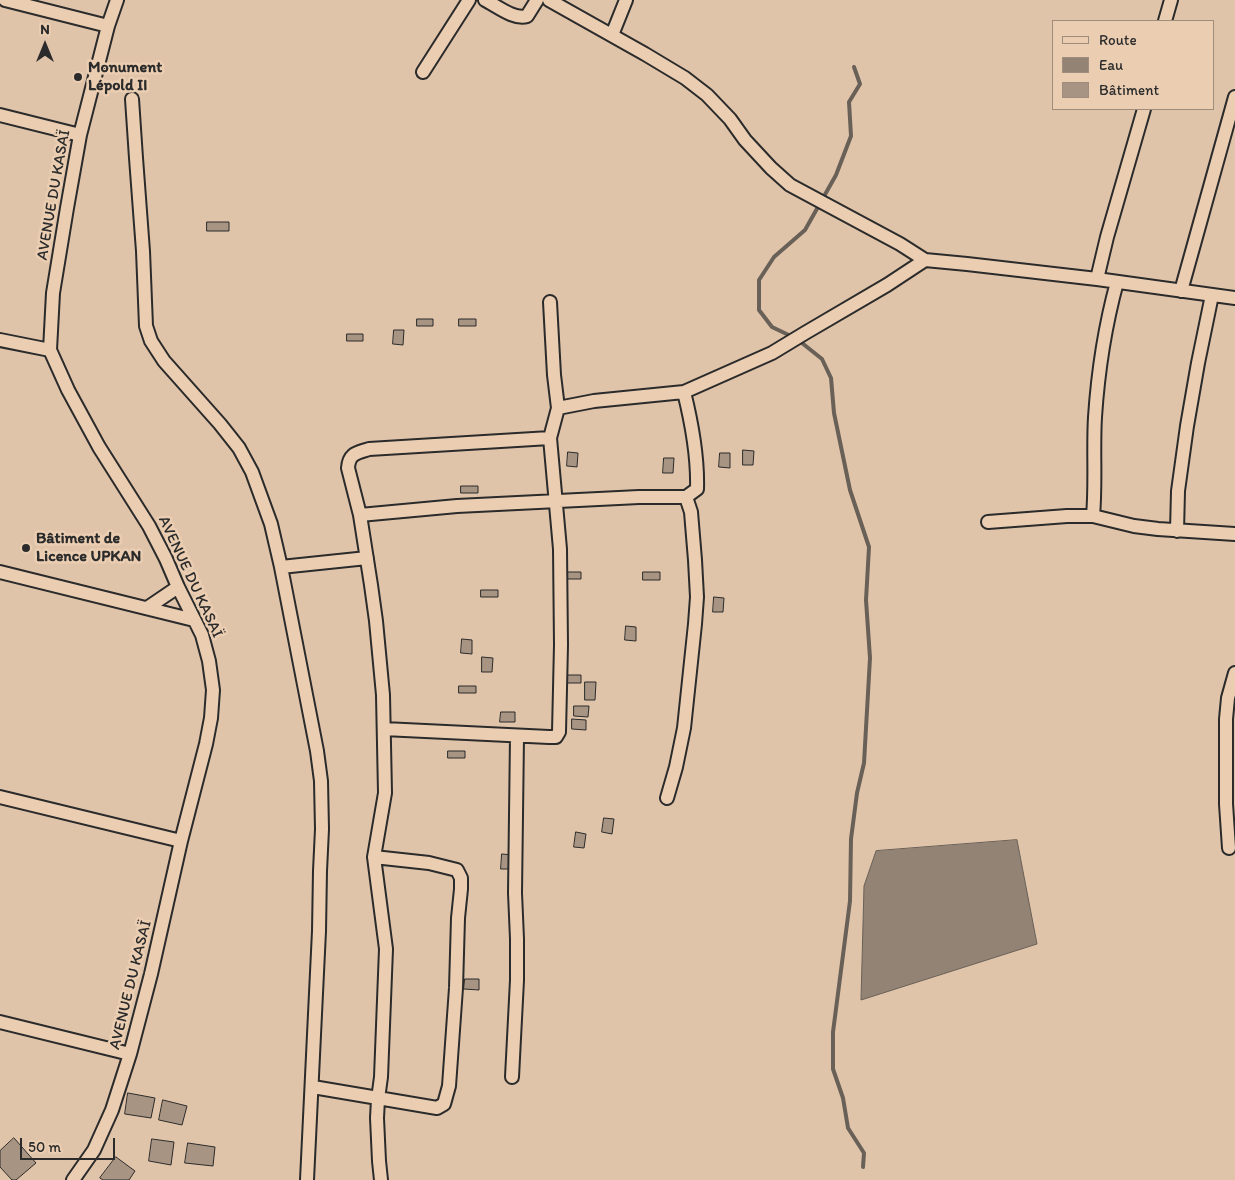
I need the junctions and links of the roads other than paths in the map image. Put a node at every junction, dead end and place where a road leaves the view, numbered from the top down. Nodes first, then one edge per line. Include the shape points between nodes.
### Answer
1 (5, 0) edge
2 (117, 0) edge
3 (469, 0) edge
4 (485, 0) edge
5 (537, 0) edge
6 (549, 0) edge
7 (626, 0) edge
8 (1171, 0) edge
9 (1166, 20) edge
10 (108, 26) junction
11 (612, 35) junction
12 (423, 72) dead end
13 (1235, 97) edge
14 (132, 99) dead end
15 (1144, 110) edge
16 (0, 115) edge
17 (80, 136) junction
18 (925, 260) junction
19 (1097, 280) junction
20 (1117, 282) junction
21 (1181, 291) junction
22 (1212, 296) junction
23 (1235, 298) edge
24 (550, 302) dead end
25 (0, 340) edge
26 (50, 350) junction
27 (684, 392) junction
28 (558, 408) junction
29 (550, 438) junction
30 (686, 497) junction
31 (555, 501) junction
32 (360, 515) junction
33 (1093, 516) junction
34 (988, 522) dead end
35 (1177, 531) junction
36 (1235, 534) edge
37 (367, 558) junction
38 (281, 567) junction
39 (0, 572) edge
40 (178, 587) junction
41 (147, 608) junction
42 (194, 620) junction
43 (1235, 673) edge
44 (384, 729) junction
45 (517, 737) junction
46 (0, 797) edge
47 (666, 798) dead end
48 (181, 841) junction
49 (1229, 848) dead end
50 (374, 857) junction
51 (0, 1022) edge
52 (130, 1054) junction
53 (512, 1077) dead end
54 (312, 1087) junction
55 (378, 1099) junction
56 (73, 1180) edge
57 (307, 1180) edge
58 (381, 1180) edge

1 - 10 street
2 - 10 street, AVENUE DU KASAÏ
3 - 12 street
4 - 5 street via 521,18 527,16
6 - 11 street
7 - 11 street
8 - 9 street
10 - 17 street, AVENUE DU KASAÏ
11 - 18 street via 685,78 707,95 745,140 790,185
13 - 21 street
14 - 38 street via 146,326 164,361 239,448 252,472 271,524
15 - 19 street
16 - 17 street
17 - 26 street, AVENUE DU KASAÏ via 53,293
18 - 19 street
18 - 27 street via 772,353
19 - 20 street
20 - 21 street
20 - 33 street via 1098,377
21 - 22 street
22 - 23 street
22 - 35 street via 1187,426 1178,491
24 - 28 street
25 - 26 street
26 - 40 street, AVENUE DU KASAÏ via 98,447 149,526
27 - 28 street
27 - 30 street via 694,435 697,479 697,489
28 - 29 street
29 - 31 street
29 - 32 street via 358,452 352,456 348,468
30 - 31 street
30 - 47 street via 691,512 697,597 684,728
31 - 32 street
31 - 45 street via 560,549 559,732 556,737
32 - 37 street
33 - 34 street
33 - 35 street via 1134,526
35 - 36 street
37 - 38 street
37 - 44 street via 380,660
38 - 54 street via 321,781 320,931
39 - 41 street
40 - 41 street
40 - 42 street, AVENUE DU KASAÏ
41 - 42 street
42 - 48 street, AVENUE DU KASAÏ via 202,634 213,690 206,744
43 - 49 street via 1226,719
44 - 45 street
44 - 50 street via 385,793
45 - 53 street via 517,980
46 - 48 street
48 - 52 street, AVENUE DU KASAÏ
50 - 55 street via 386,949
50 - 55 street via 429,862 457,870 461,878 449,1086 444,1104 437,1108
51 - 52 street
52 - 56 street, AVENUE DU KASAÏ via 112,1110 94,1150
54 - 55 street
54 - 57 street
55 - 58 street

